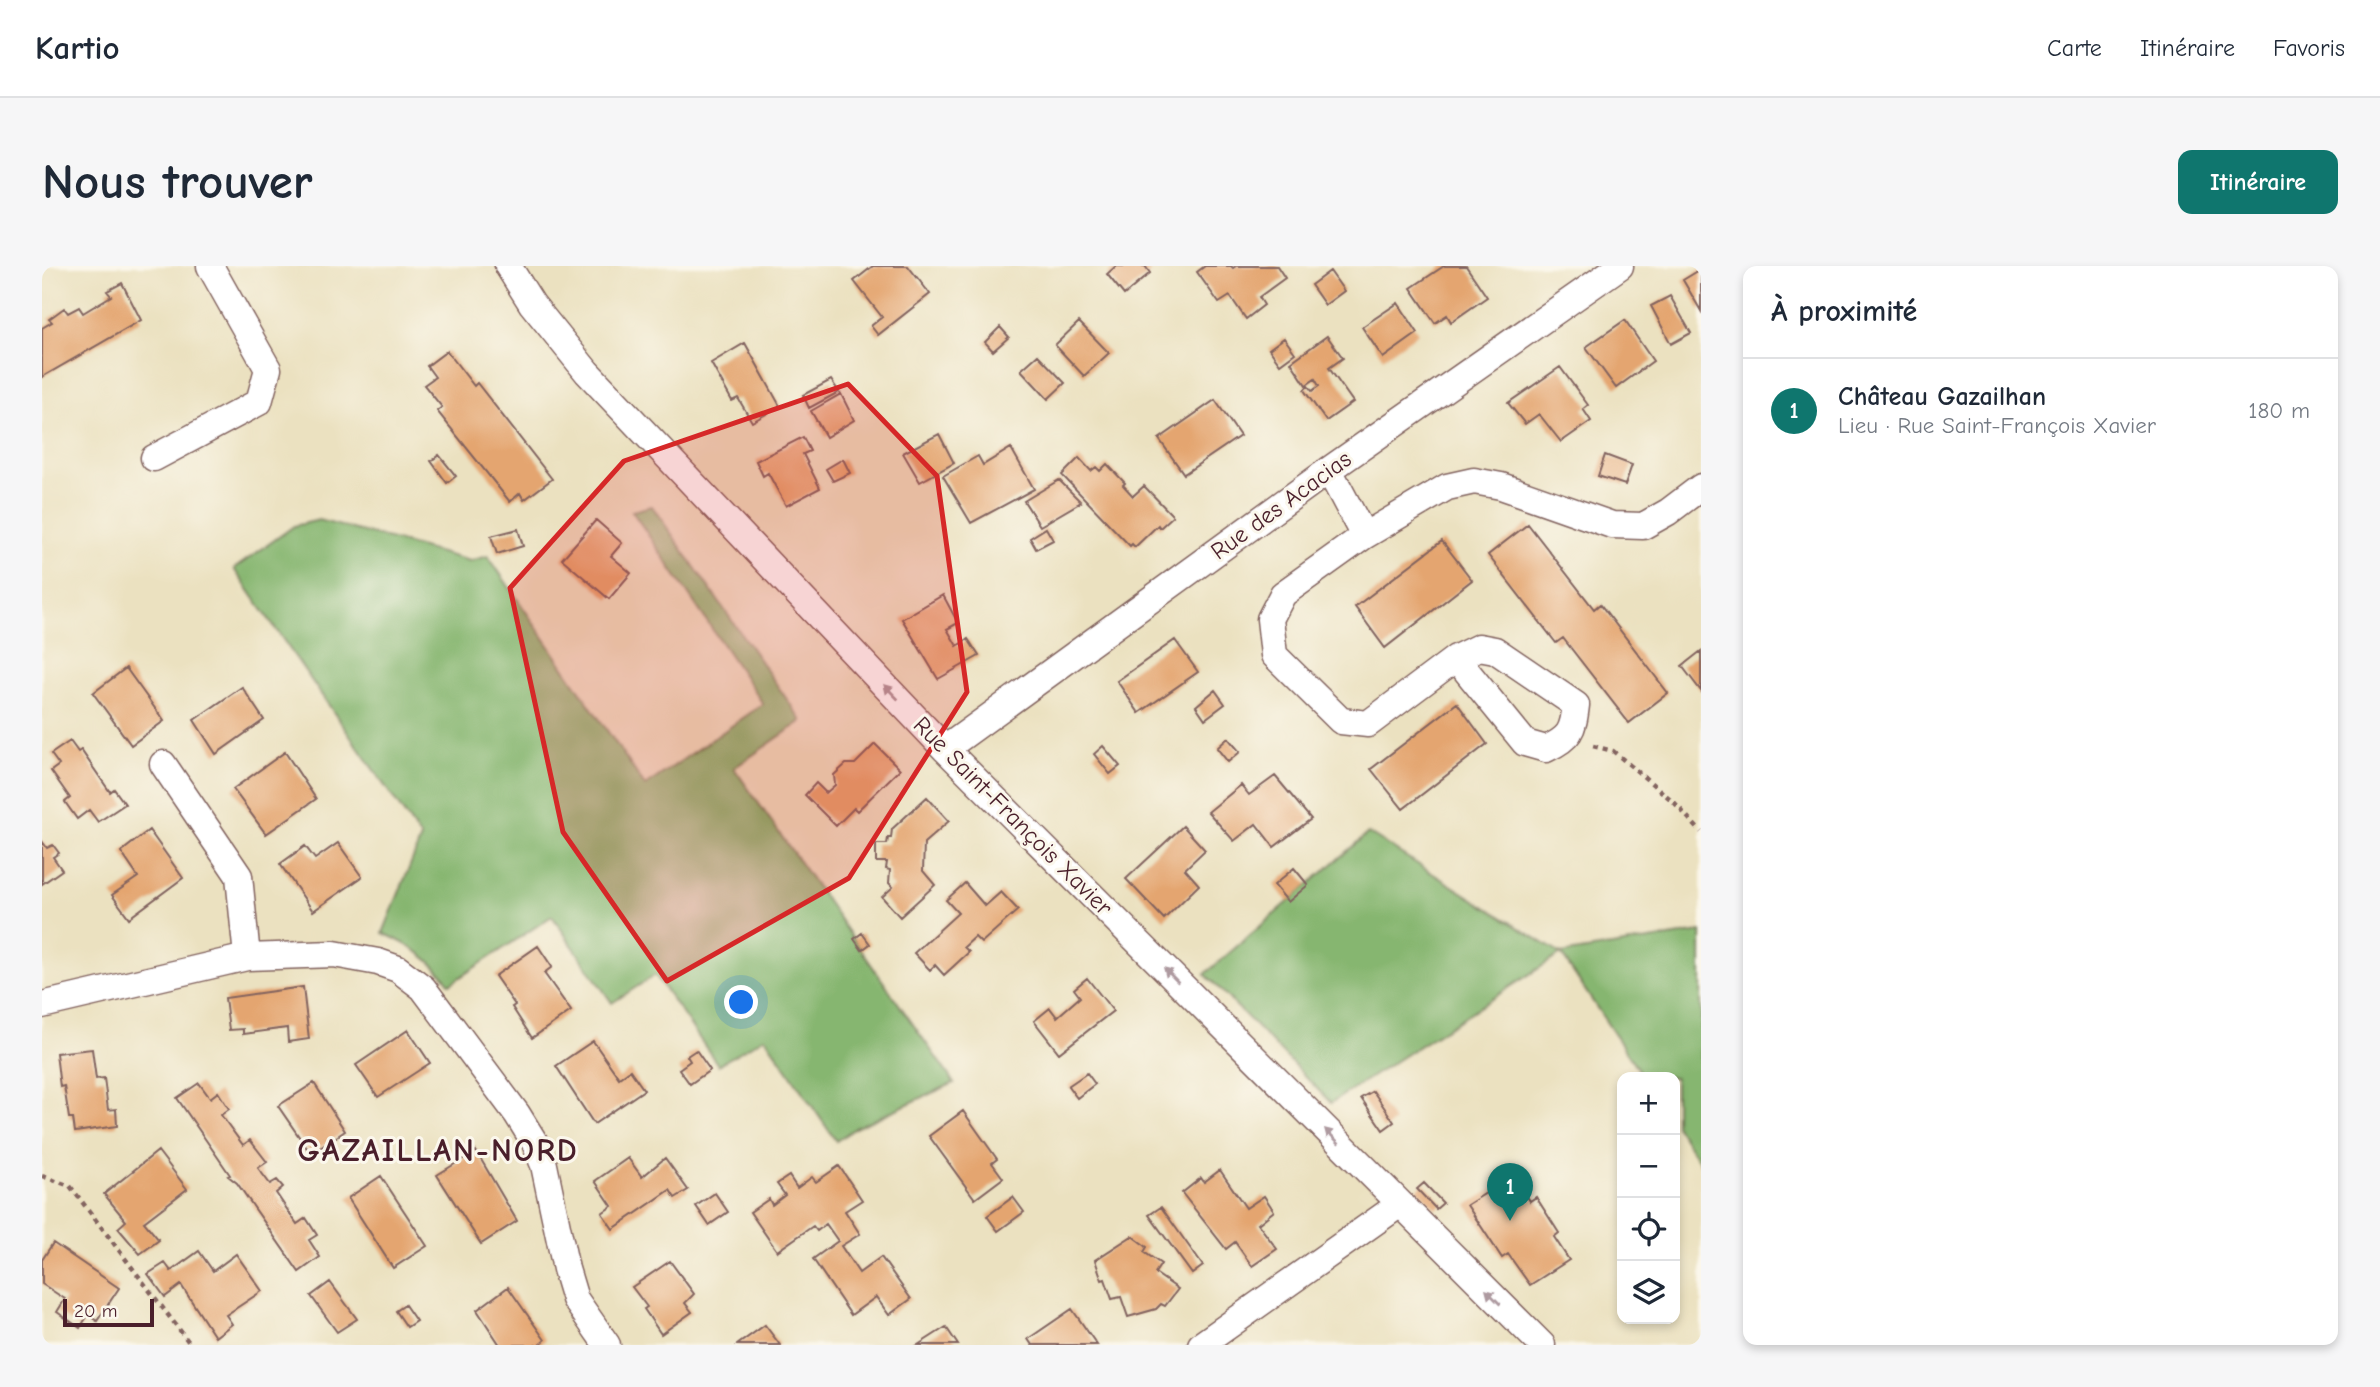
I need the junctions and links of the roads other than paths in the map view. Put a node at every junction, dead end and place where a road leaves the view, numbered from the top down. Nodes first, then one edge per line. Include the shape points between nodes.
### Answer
1 (209, 266) edge
2 (508, 266) edge
3 (1620, 266) edge
4 (154, 458) dead end
5 (1329, 470) junction
6 (1701, 487) edge
7 (1364, 536) junction
8 (1456, 658) junction
9 (945, 750) junction
10 (163, 764) dead end
11 (247, 957) junction
12 (42, 1005) edge
13 (1400, 1204) junction
14 (607, 1345) edge
15 (1201, 1345) edge
16 (1542, 1345) edge

1 - 4 street via 268,369 259,402
9 -> 2 street, Rue Saint-François Xavier via 587,372
3 - 5 street, Rue des Acacias
5 - 7 street
5 - 9 street, Rue des Acacias
6 - 7 street via 1643,526 1612,525 1474,481 1447,487
7 - 8 street via 1283,594 1270,620 1275,655 1341,721 1368,724
8 - 8 street via 1525,743 1546,749 1564,740 1574,726 1576,705 1495,650 1479,647
13 -> 9 street, Rue Saint-François Xavier
10 - 11 street via 239,876
11 - 12 street
11 - 14 street via 334,954 398,968 423,988 536,1143 575,1299
13 - 15 street
16 -> 13 street, Rue Saint-François Xavier

